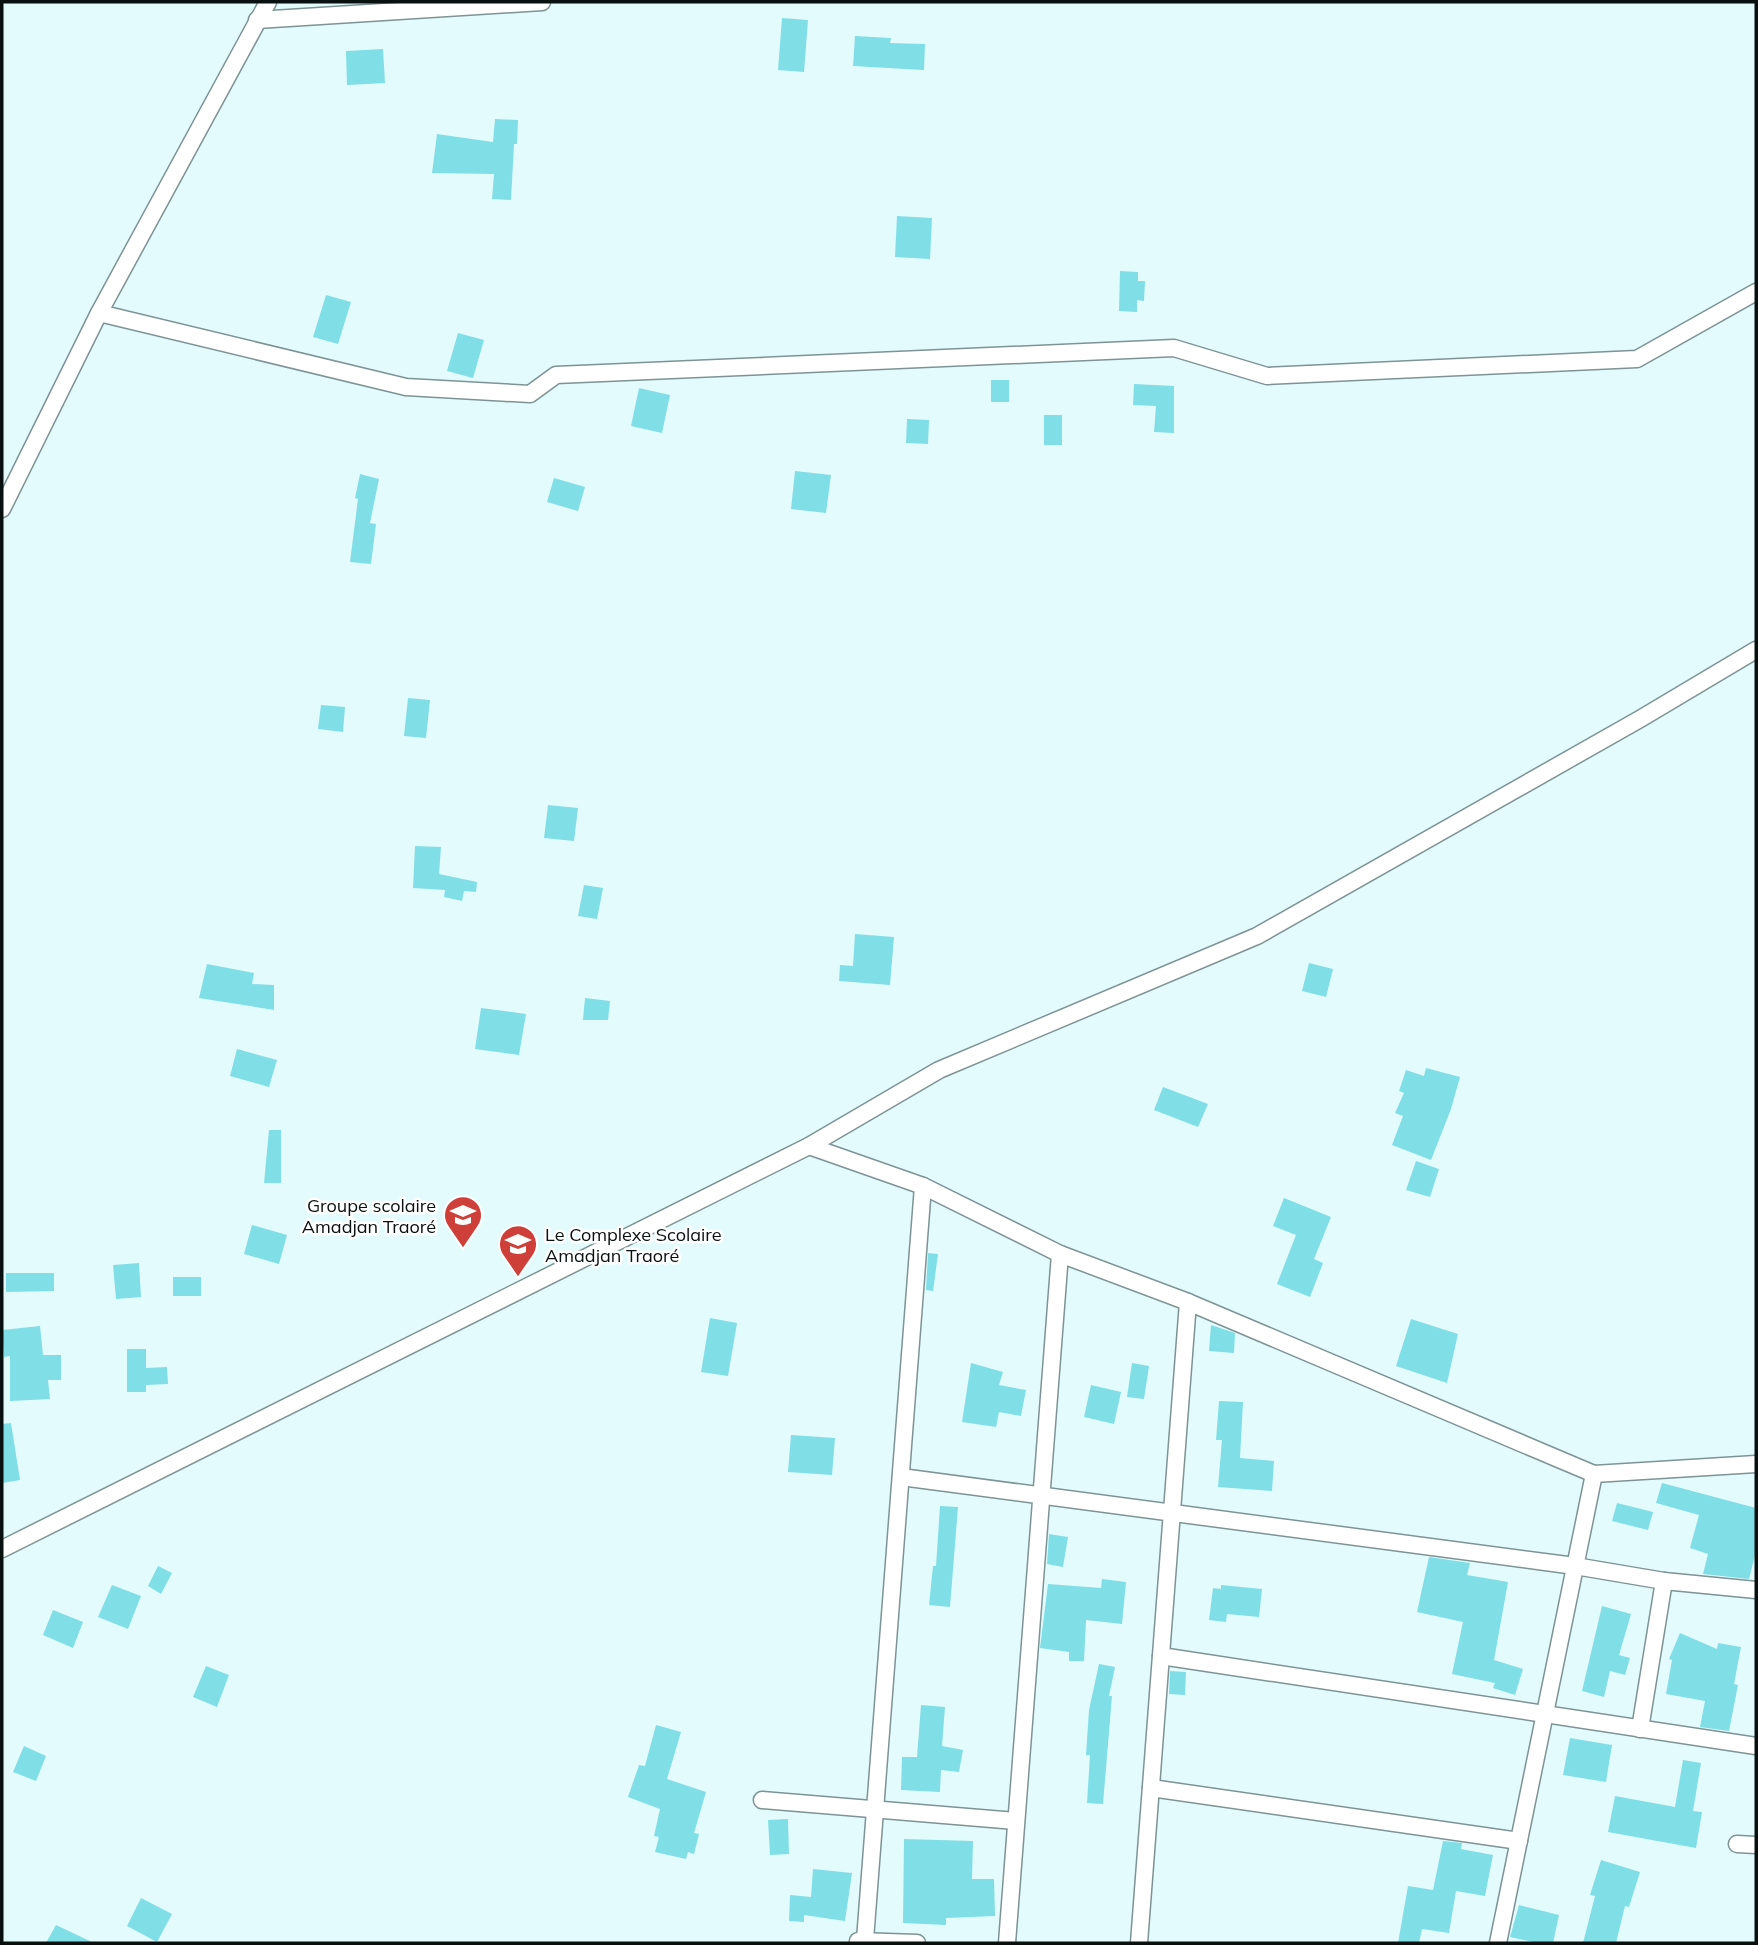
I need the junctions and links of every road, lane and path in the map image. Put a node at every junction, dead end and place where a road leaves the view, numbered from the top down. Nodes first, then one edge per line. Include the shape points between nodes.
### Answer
1 (268, 2) edge
2 (542, 2) edge
3 (257, 20) junction
4 (1756, 292) edge
5 (99, 313) junction
6 (2, 509) edge
7 (1756, 650) edge
8 (809, 1146) junction
9 (923, 1186) junction
10 (1060, 1254) junction
11 (1188, 1302) junction
12 (1756, 1464) edge
13 (1594, 1474) junction
14 (901, 1476) junction
15 (1041, 1495) junction
16 (1171, 1512) junction
17 (2, 1549) edge
18 (1575, 1566) junction
19 (1664, 1581) junction
20 (1756, 1590) edge
21 (1161, 1656) junction
22 (1546, 1715) junction
23 (1640, 1729) junction
24 (1756, 1746) edge
25 (1150, 1788) junction
26 (762, 1800) dead end
27 (875, 1810) junction
28 (1016, 1821) junction
29 (1520, 1841) junction
30 (1737, 1844) dead end
31 (1756, 1845) edge
32 (861, 1941) edge
33 (918, 1943) edge
34 (1007, 1943) edge
35 (1139, 1943) edge
36 (1498, 1943) edge

1 - 3 street
2 - 3 street
3 - 5 street
4 - 5 street via 1637,359 1267,376 1174,348 556,374 530,394 406,387
5 - 6 street
7 - 8 street via 1257,936 939,1070
8 - 9 street
8 - 17 street
9 - 10 street
9 - 14 street
10 - 11 street
10 - 15 street
11 - 13 street
11 - 16 street
12 - 13 street
13 - 18 street
14 - 15 street
14 - 27 street
15 - 16 street
15 - 28 street
16 - 18 street
16 - 21 street
18 - 19 street
18 - 22 street
19 - 20 street
19 - 23 street
21 - 22 street
21 - 25 street
22 - 23 street
22 - 29 street
23 - 24 street
25 - 29 street
25 - 35 street
26 - 27 street
27 - 28 street
27 - 32 street
28 - 34 street
29 - 36 street
30 - 31 street
32 - 33 street

